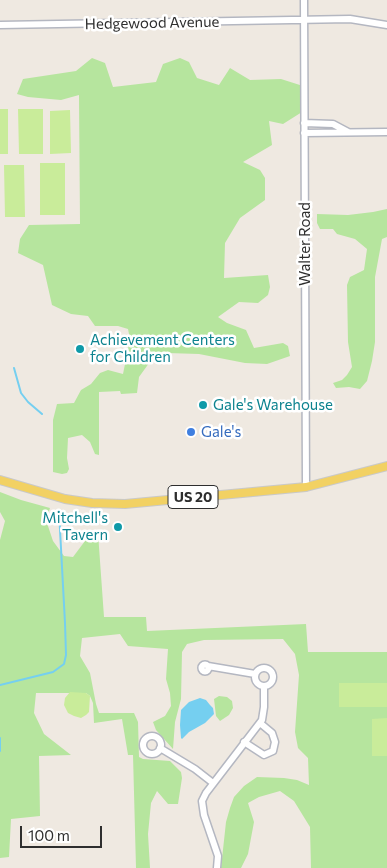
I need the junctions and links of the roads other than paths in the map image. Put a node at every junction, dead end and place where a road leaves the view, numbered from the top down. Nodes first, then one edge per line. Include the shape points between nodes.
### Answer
1 (304, 0) edge
2 (304, 20) junction
3 (0, 25) edge
4 (387, 25) edge
5 (304, 124) junction
6 (349, 132) junction
7 (387, 132) edge
8 (304, 133) junction
9 (387, 466) edge
10 (0, 480) edge
11 (306, 487) junction
12 (208, 666) dead end
13 (255, 674) junction
14 (264, 687) junction
15 (260, 723) junction
16 (244, 742) junction
17 (160, 748) dead end
18 (213, 783) junction
19 (217, 868) edge

1 - 2 street, Walter Road
2 - 3 street, Hedgewood Avenue
2 - 4 street, Hedgewood Avenue via 350,19
2 - 5 street, Walter Road
5 - 6 street via 334,124
5 - 8 street, Walter Road
6 - 7 street
6 - 8 street
8 - 11 street, Walter Road
9 - 11 main road, US 20
10 - 11 main road, US 20 via 65,499 104,504
12 - 13 street
13 - 14 street via 258,685
13 - 14 street via 260,668 273,674 270,685
14 - 15 street
15 - 16 street
15 - 16 street via 272,733 273,751 264,755
16 - 18 street
17 - 18 street
18 - 19 street via 202,801 218,856

